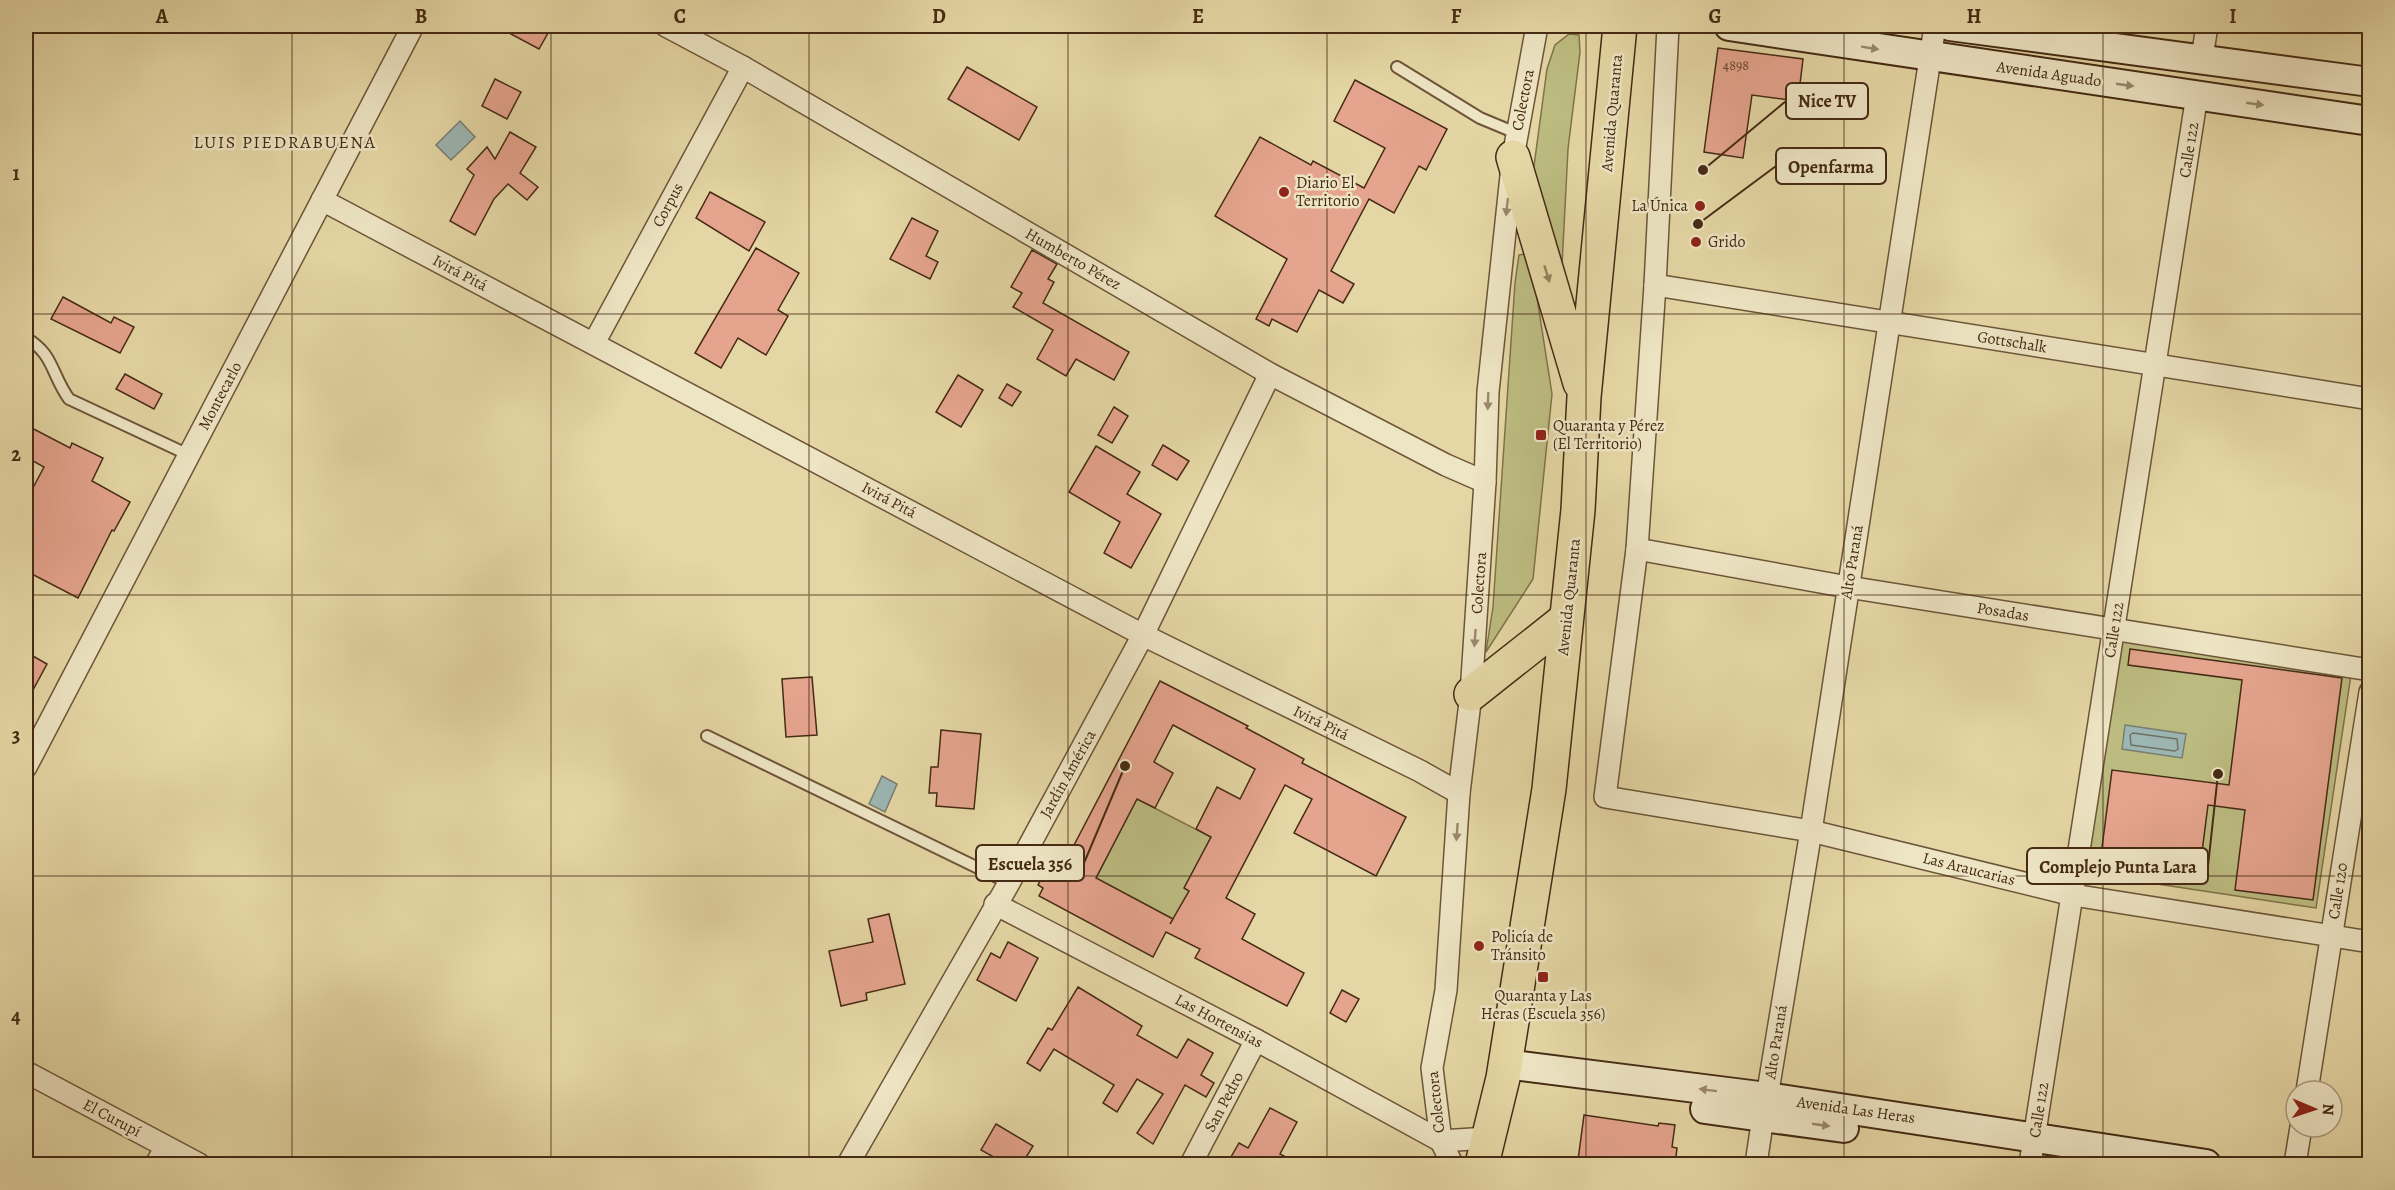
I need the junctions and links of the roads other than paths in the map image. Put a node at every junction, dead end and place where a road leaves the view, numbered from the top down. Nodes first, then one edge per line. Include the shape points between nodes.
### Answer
1 (413, 26) edge
2 (666, 26) edge
3 (1538, 26) edge
4 (1620, 26) edge
5 (1668, 26) edge
6 (1729, 26) edge
7 (1935, 26) edge
8 (1950, 26) edge
9 (2207, 26) edge
10 (1929, 57) junction
11 (2202, 58) junction
12 (743, 67) junction
13 (1397, 67) dead end
14 (2370, 82) edge
15 (2197, 95) junction
16 (2370, 121) edge
17 (1514, 145) junction
18 (322, 200) junction
19 (1655, 285) junction
20 (1890, 323) junction
21 (26, 338) edge
22 (594, 343) junction
23 (2156, 365) junction
24 (1270, 374) junction
25 (1584, 398) junction
26 (2370, 399) edge
27 (189, 454) junction
28 (1485, 482) junction
29 (1637, 549) junction
30 (1848, 587) junction
31 (1566, 619) junction
32 (2114, 630) junction
33 (1143, 635) junction
34 (2370, 670) edge
35 (2370, 692) edge
36 (1471, 694) junction
37 (707, 736) dead end
38 (32, 739) edge
39 (26, 767) edge
40 (1460, 793) junction
41 (1811, 831) junction
42 (1008, 883) junction
43 (2073, 895) junction
44 (995, 904) junction
45 (2331, 936) junction
46 (2370, 942) edge
47 (1256, 1040) junction
48 (1504, 1071) junction
49 (26, 1072) edge
50 (2309, 1079) edge
51 (1765, 1107) junction
52 (2299, 1139) edge
53 (1441, 1141) junction
54 (1485, 1151) edge
55 (2032, 1151) edge
56 (161, 1156) edge
57 (199, 1164) edge
58 (848, 1164) edge
59 (1191, 1164) edge
60 (1452, 1164) edge
61 (1756, 1164) edge
62 (2101, 1164) edge
63 (2206, 1164) edge
64 (2295, 1164) edge

1 - 18 street, Montecarlo
2 - 12 street, Humberto Pérez
3 - 17 street, Colectora
4 - 25 highway, Avenida Quaranta
5 - 19 street
6 -> 10 main road, Avenida Aguado
7 - 10 street, Alto Paraná
8 - 11 main road
9 - 11 street
10 -> 15 main road, Avenida Aguado
10 - 20 street, Alto Paraná
11 - 14 main road
12 - 22 street, Corpus
12 - 24 street, Humberto Pérez
13 - 17 lane via 1480,118
15 -> 16 main road, Avenida Aguado
15 - 23 street, Calle 122
17 -> 25 highway
17 -> 28 street, Colectora via 1488,392
18 - 22 street, Ivirá Pitá
18 - 27 street, Montecarlo
19 - 20 street, Gottschalk
19 - 29 street
20 - 23 street, Gottschalk
20 - 30 street, Alto Paraná
21 - 27 lane via 48,356 57,383 69,399
22 - 33 street, Ivirá Pitá
23 - 26 street, Gottschalk
23 - 32 street, Calle 122
24 - 28 street, Humberto Pérez
24 - 33 street, Jardín América
25 - 31 highway, Avenida Quaranta via 1578,510
27 - 38 street, Montecarlo
28 -> 36 street, Colectora
29 - 30 street, Posadas
29 - 41 street, Las Araucarias via 1605,797
30 - 32 street, Posadas
30 - 41 street, Alto Paraná
31 - 36 highway
31 - 48 highway, Avenida Quaranta via 1549,789
32 - 34 street, Posadas
32 - 43 street, Calle 122
33 - 40 street, Ivirá Pitá
33 - 42 street, Jardín América
35 - 45 street, Calle 120
36 - 40 street, Colectora
37 - 42 lane
38 - 39 street, Montecarlo
40 -> 53 street, Colectora via 1446,990 1432,1068
41 - 43 street, Las Araucarias
41 - 51 street, Alto Paraná
42 - 44 street, Jardín América
43 - 45 street, Las Araucarias
43 - 55 street, Calle 122
44 - 47 street, Las Hortensias
44 - 58 street, Jardín América
45 - 46 street, Las Araucarias
45 - 50 street, Calle 120
47 - 53 street, Las Hortensias
47 - 59 street, San Pedro
48 - 51 main road, Avenida Las Heras
48 - 54 highway, Avenida Quaranta
49 - 56 street, El Curupí
51 - 55 main road, Avenida Las Heras
51 - 61 street, Alto Paraná
52 - 64 street
53 - 54 street
53 - 60 street
55 - 62 main road, Avenida Las Heras
55 - 63 main road, Avenida Las Heras
56 - 57 street, El Curupí

